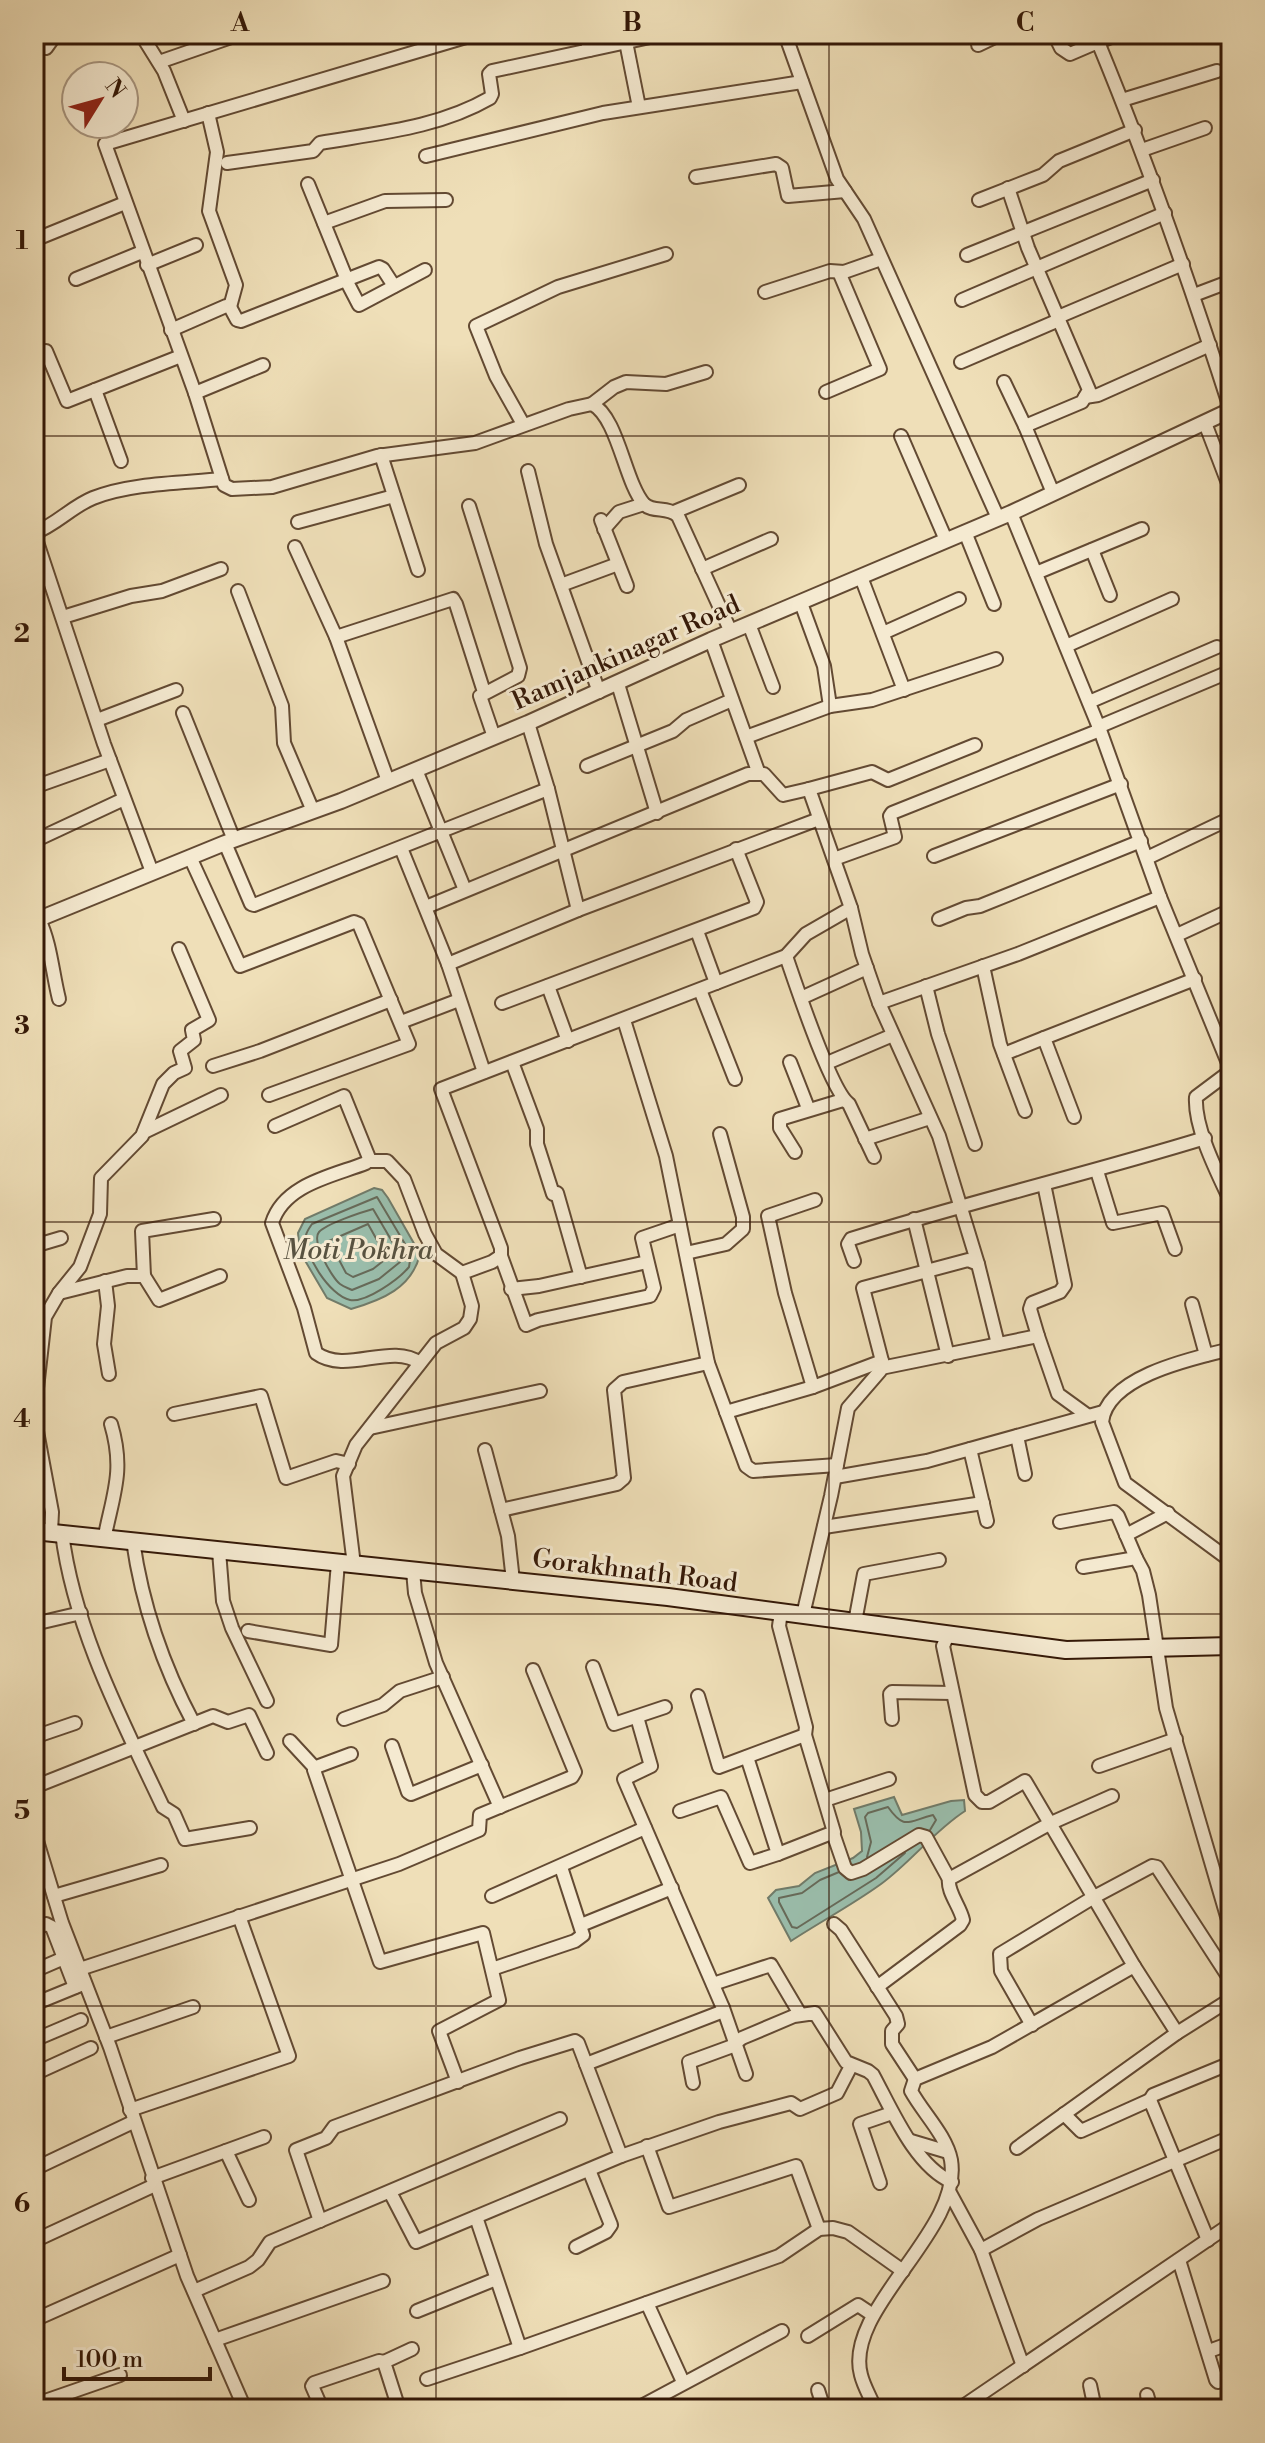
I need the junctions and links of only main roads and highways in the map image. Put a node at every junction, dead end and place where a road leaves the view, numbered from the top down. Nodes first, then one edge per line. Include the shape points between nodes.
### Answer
1 (34, 1531) edge
2 (1231, 1646) edge

1 - 2 main road, Gorakhnath Road via 668,1597 1066,1650

